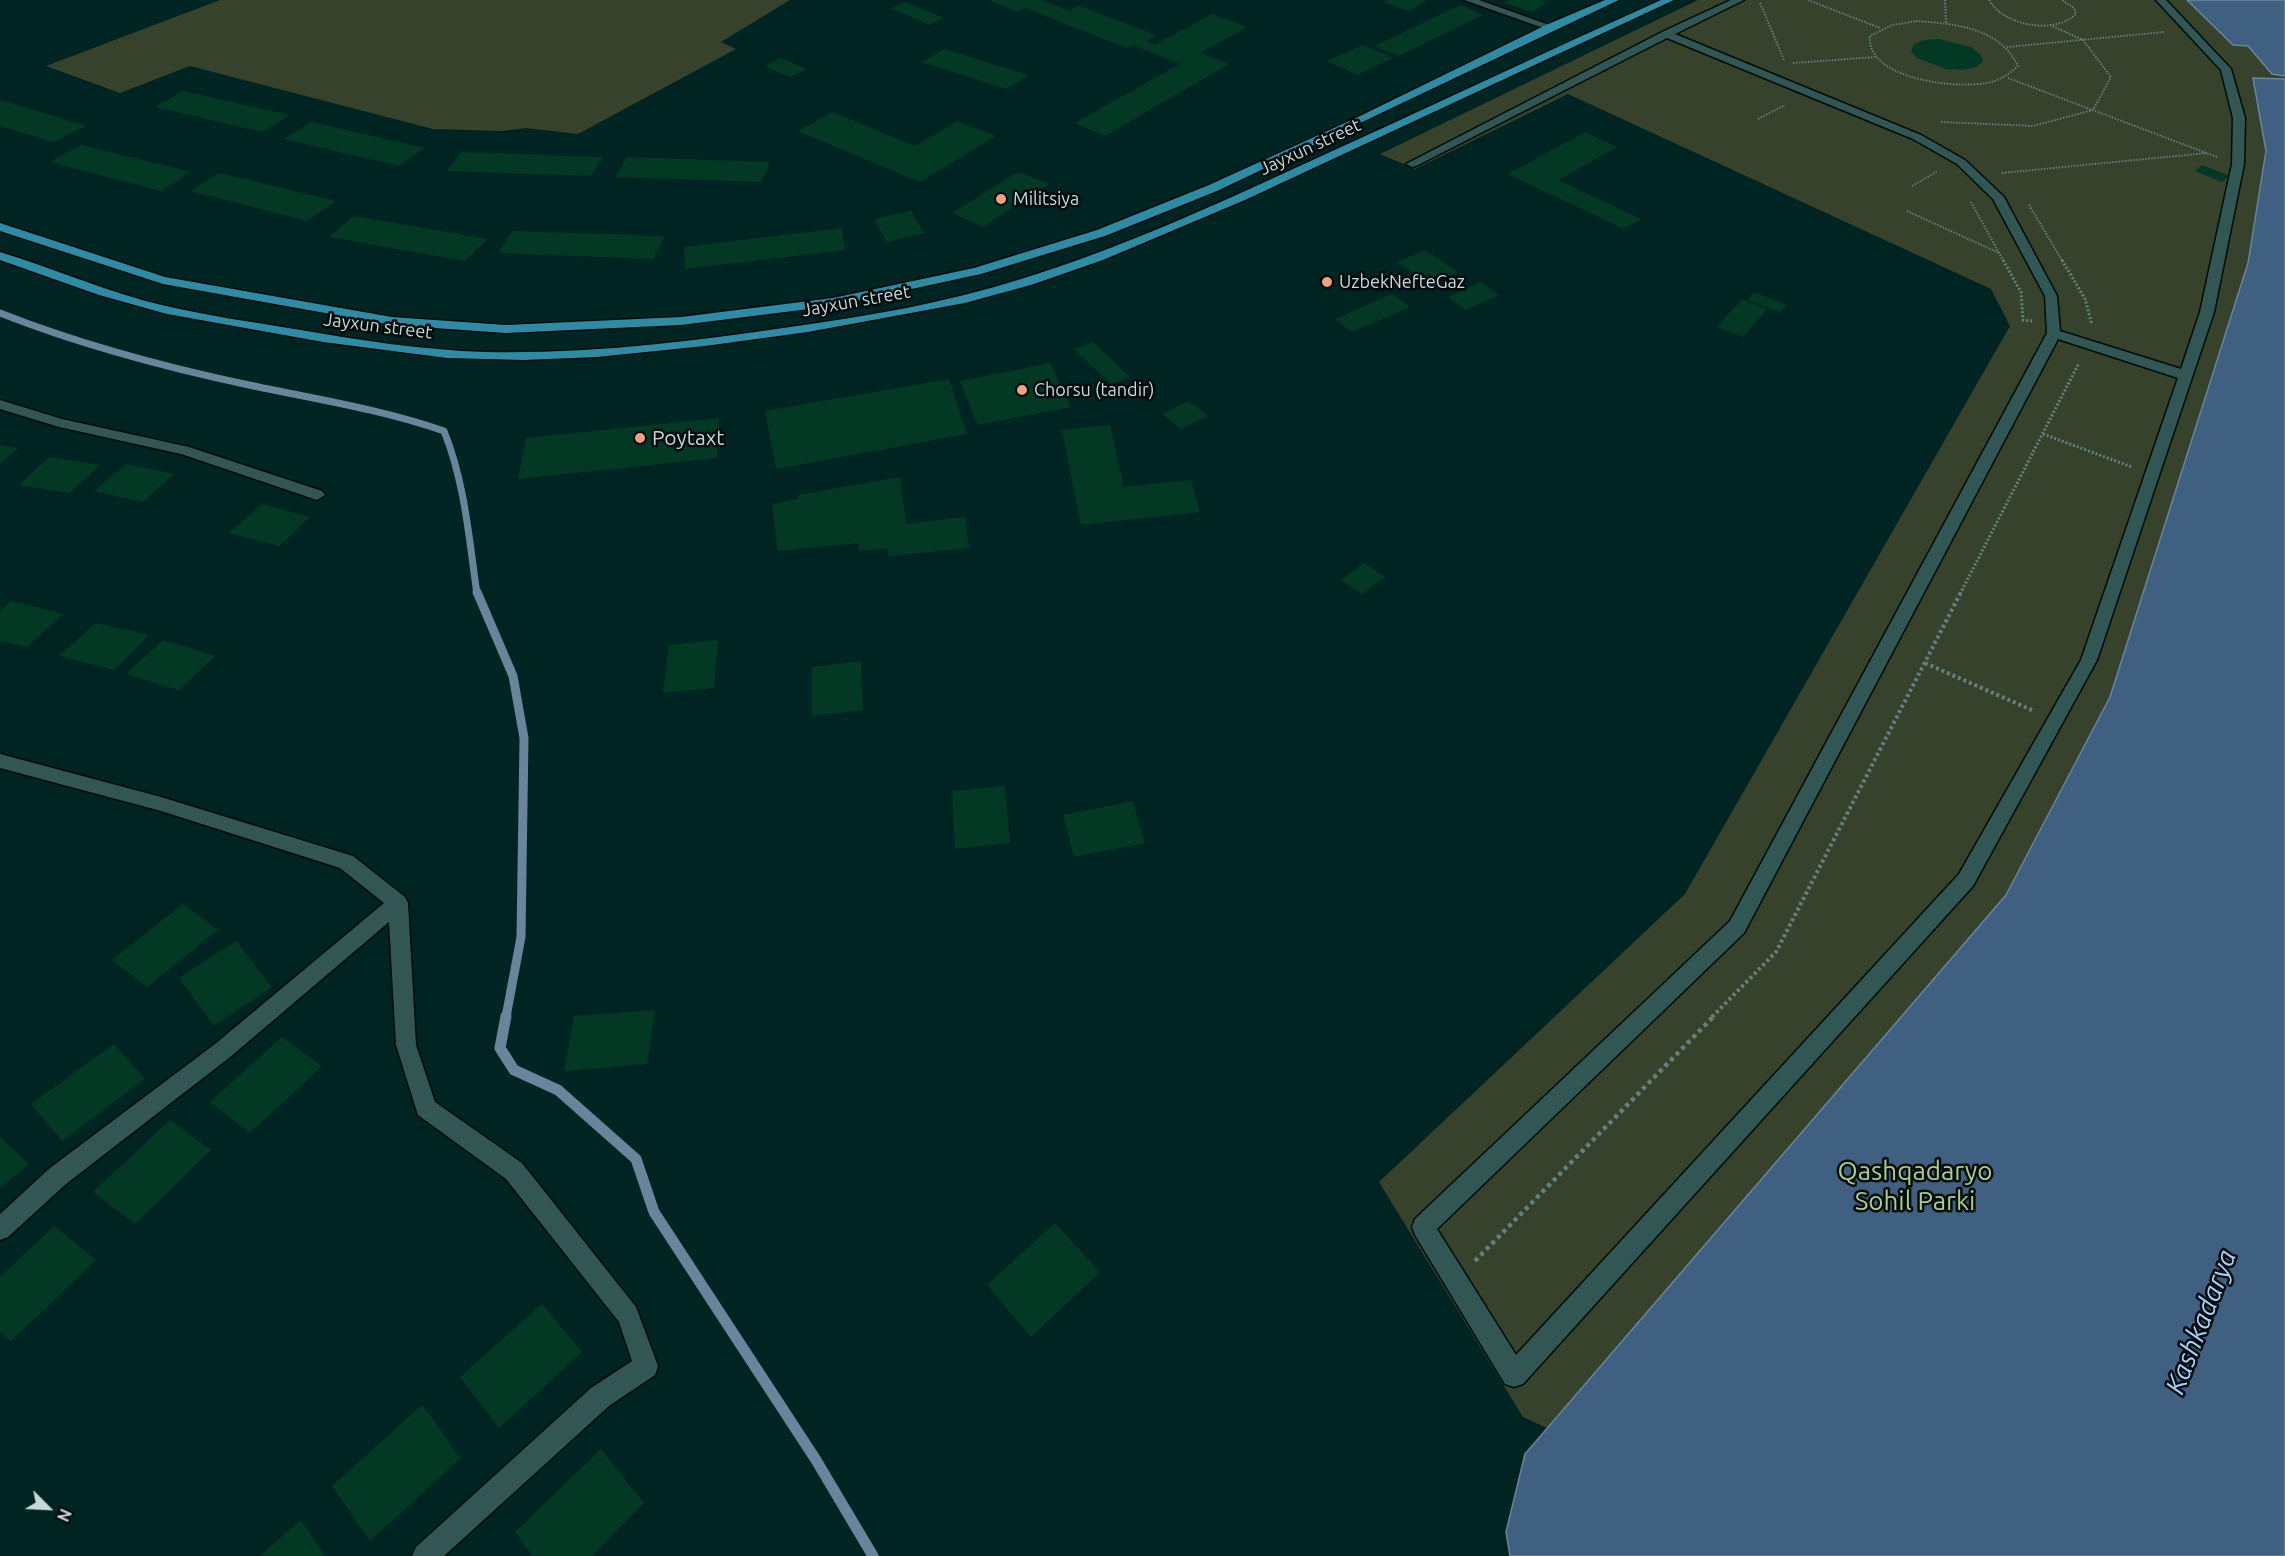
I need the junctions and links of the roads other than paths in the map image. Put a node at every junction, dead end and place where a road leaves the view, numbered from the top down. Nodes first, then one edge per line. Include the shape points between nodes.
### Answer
1 (1468, 0) edge
2 (1614, 0) edge
3 (1669, 0) edge
4 (1739, 0) edge
5 (2161, 0) edge
6 (1550, 27) junction
7 (1667, 33) junction
8 (1412, 164) dead end
9 (0, 227) edge
10 (0, 256) edge
11 (2054, 329) junction
12 (2187, 376) junction
13 (0, 404) edge
14 (317, 495) dead end
15 (0, 761) edge
16 (398, 903) junction
17 (0, 1229) edge
18 (425, 1556) edge

1 - 6 street
2 - 6 highway, Jayxun street
3 - 10 highway, Jayxun street via 1230,203 1122,247 1025,282 829,326 698,344 575,354 450,354 270,329 164,309 84,287
4 - 7 street
5 - 12 street via 2226,69 2238,118 2238,164 2207,312
6 - 9 highway, Jayxun street via 1224,183 1101,233 977,271 833,302 681,321 517,329 392,321 163,280
7 - 8 street
7 - 11 street via 1917,137 1961,162 1998,197 2051,296
11 - 12 street
11 - 12 street via 1737,927 1423,1227 1514,1375 1966,880 2089,660
13 - 14 street via 59,423 184,450
15 - 16 street via 160,804 346,862
16 - 17 street via 222,1051 58,1176
16 - 18 street via 406,1046 426,1108 514,1171 628,1316 646,1366 600,1397

